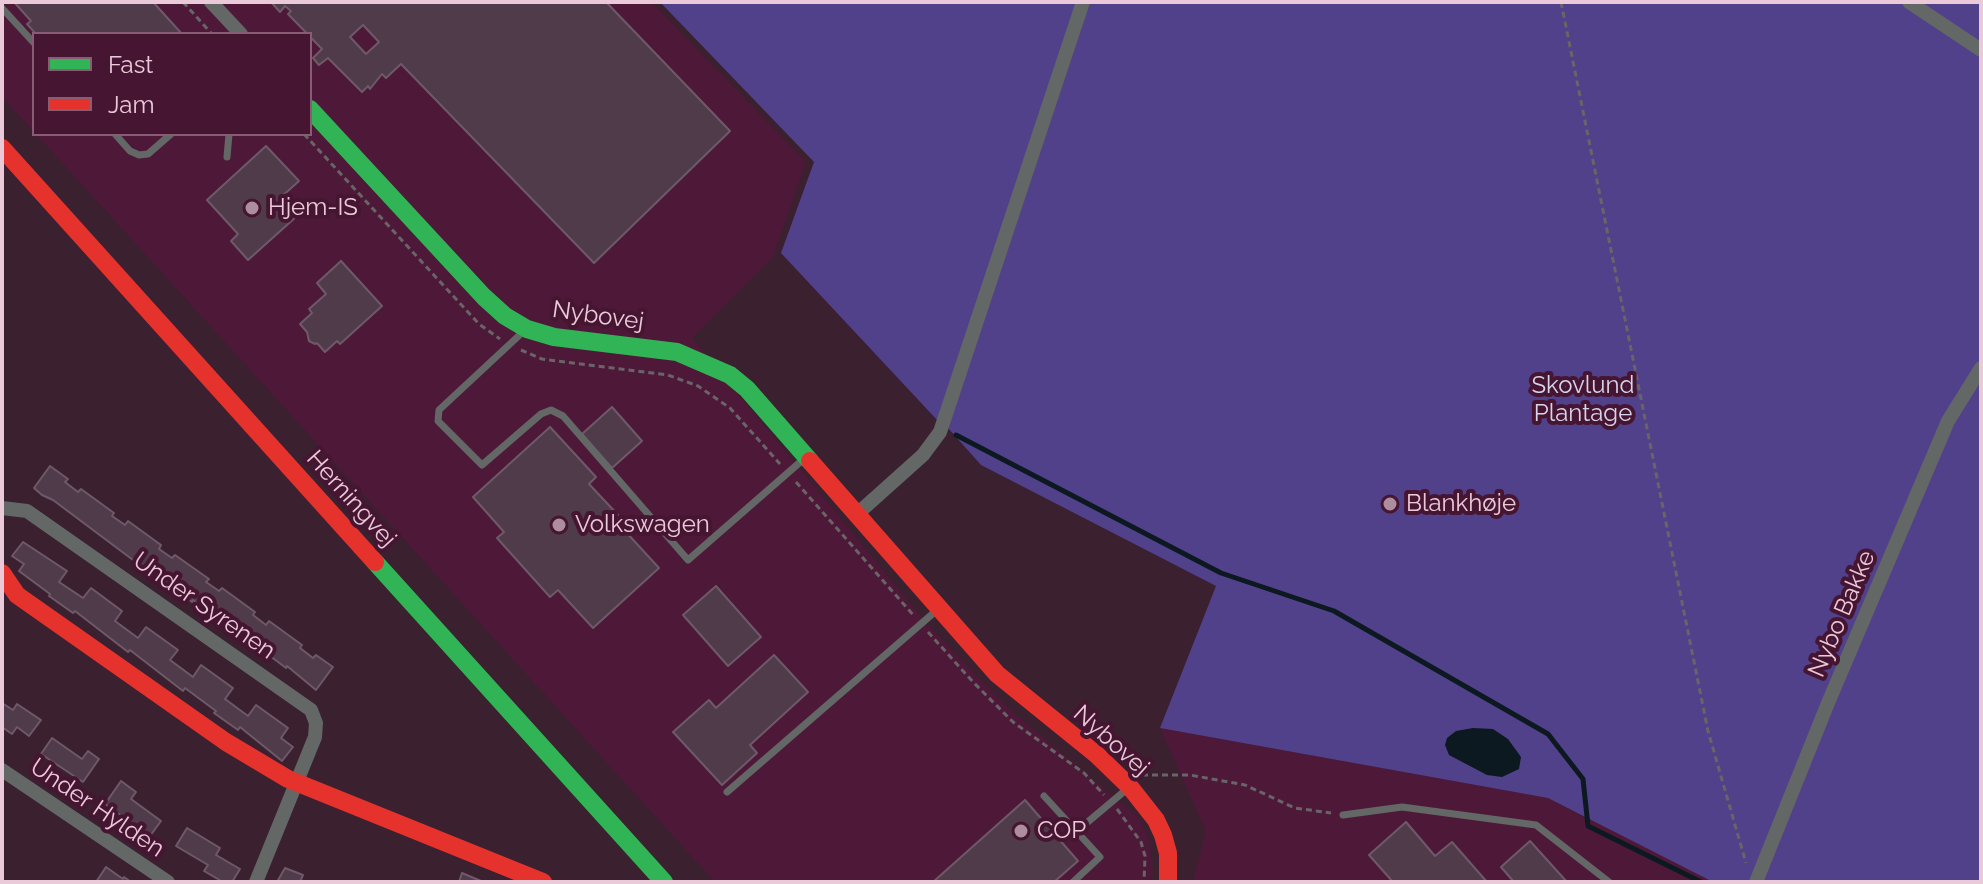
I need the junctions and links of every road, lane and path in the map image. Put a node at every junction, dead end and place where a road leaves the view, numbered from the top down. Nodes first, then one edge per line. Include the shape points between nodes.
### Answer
1 (183, 2) edge
2 (211, 2) edge
3 (1083, 2) edge
4 (1561, 2) edge
5 (1909, 2) edge
6 (2, 8) edge
7 (210, 32) edge
8 (239, 32) edge
9 (32, 41) edge
10 (1981, 50) edge
11 (312, 111) edge
12 (117, 136) edge
13 (169, 136) edge
14 (229, 136) edge
15 (306, 136) edge
16 (2, 148) edge
17 (227, 157) dead end
18 (527, 329) junction
19 (509, 344) junction
20 (1981, 368) edge
21 (806, 457) junction
22 (787, 472) junction
23 (2, 508) edge
24 (856, 515) junction
25 (2, 573) edge
26 (939, 608) junction
27 (921, 623) junction
28 (2, 770) edge
29 (297, 783) junction
30 (1126, 783) junction
31 (727, 792) dead end
32 (1044, 796) dead end
33 (1111, 802) junction
34 (1343, 815) joint
35 (1077, 831) junction
36 (1748, 867) dead end
37 (168, 882) edge
38 (256, 882) edge
39 (543, 882) edge
40 (664, 882) edge
41 (1073, 882) edge
42 (1144, 882) edge
43 (1168, 882) edge
44 (1609, 882) edge
45 (1756, 882) edge

1 - 7 path
2 - 8 street
3 - 24 street via 940,432 923,455
4 - 36 path via 1708,731
5 - 10 street
6 - 9 lane
11 - 18 street, Nybovej via 484,297
12 - 13 lane via 139,155 148,154
14 - 17 lane
15 - 19 path via 479,324
16 - 40 street, Herningvej
18 - 19 lane
18 - 21 street, Nybovej via 692,356 747,389
19 - 22 path via 542,359 668,375 698,386 730,408
19 - 22 lane via 439,410 438,421 482,465 541,414 551,410 563,416 688,560
20 - 45 street, Nybo Bakke via 1948,421
21 - 22 lane
21 - 24 street, Nybovej
22 - 27 path
23 - 29 street, Under Syrenen via 27,511 311,710 315,737
24 - 26 street, Nybovej
25 - 29 street via 17,595 226,742
26 - 27 lane
26 - 30 street, Nybovej via 997,674
27 - 31 lane
27 - 33 path via 1013,722 1084,773
28 - 37 street, Under Hylden
29 - 38 street, Under Syrenen
29 - 39 street
30 - 33 lane
30 - 34 path via 1137,775 1190,775 1245,785 1295,808
30 - 43 street, Nybovej via 1163,835
32 - 35 lane
33 - 35 lane
33 - 42 path via 1141,842
34 - 44 lane via 1402,807 1536,825
35 - 41 lane via 1100,857

